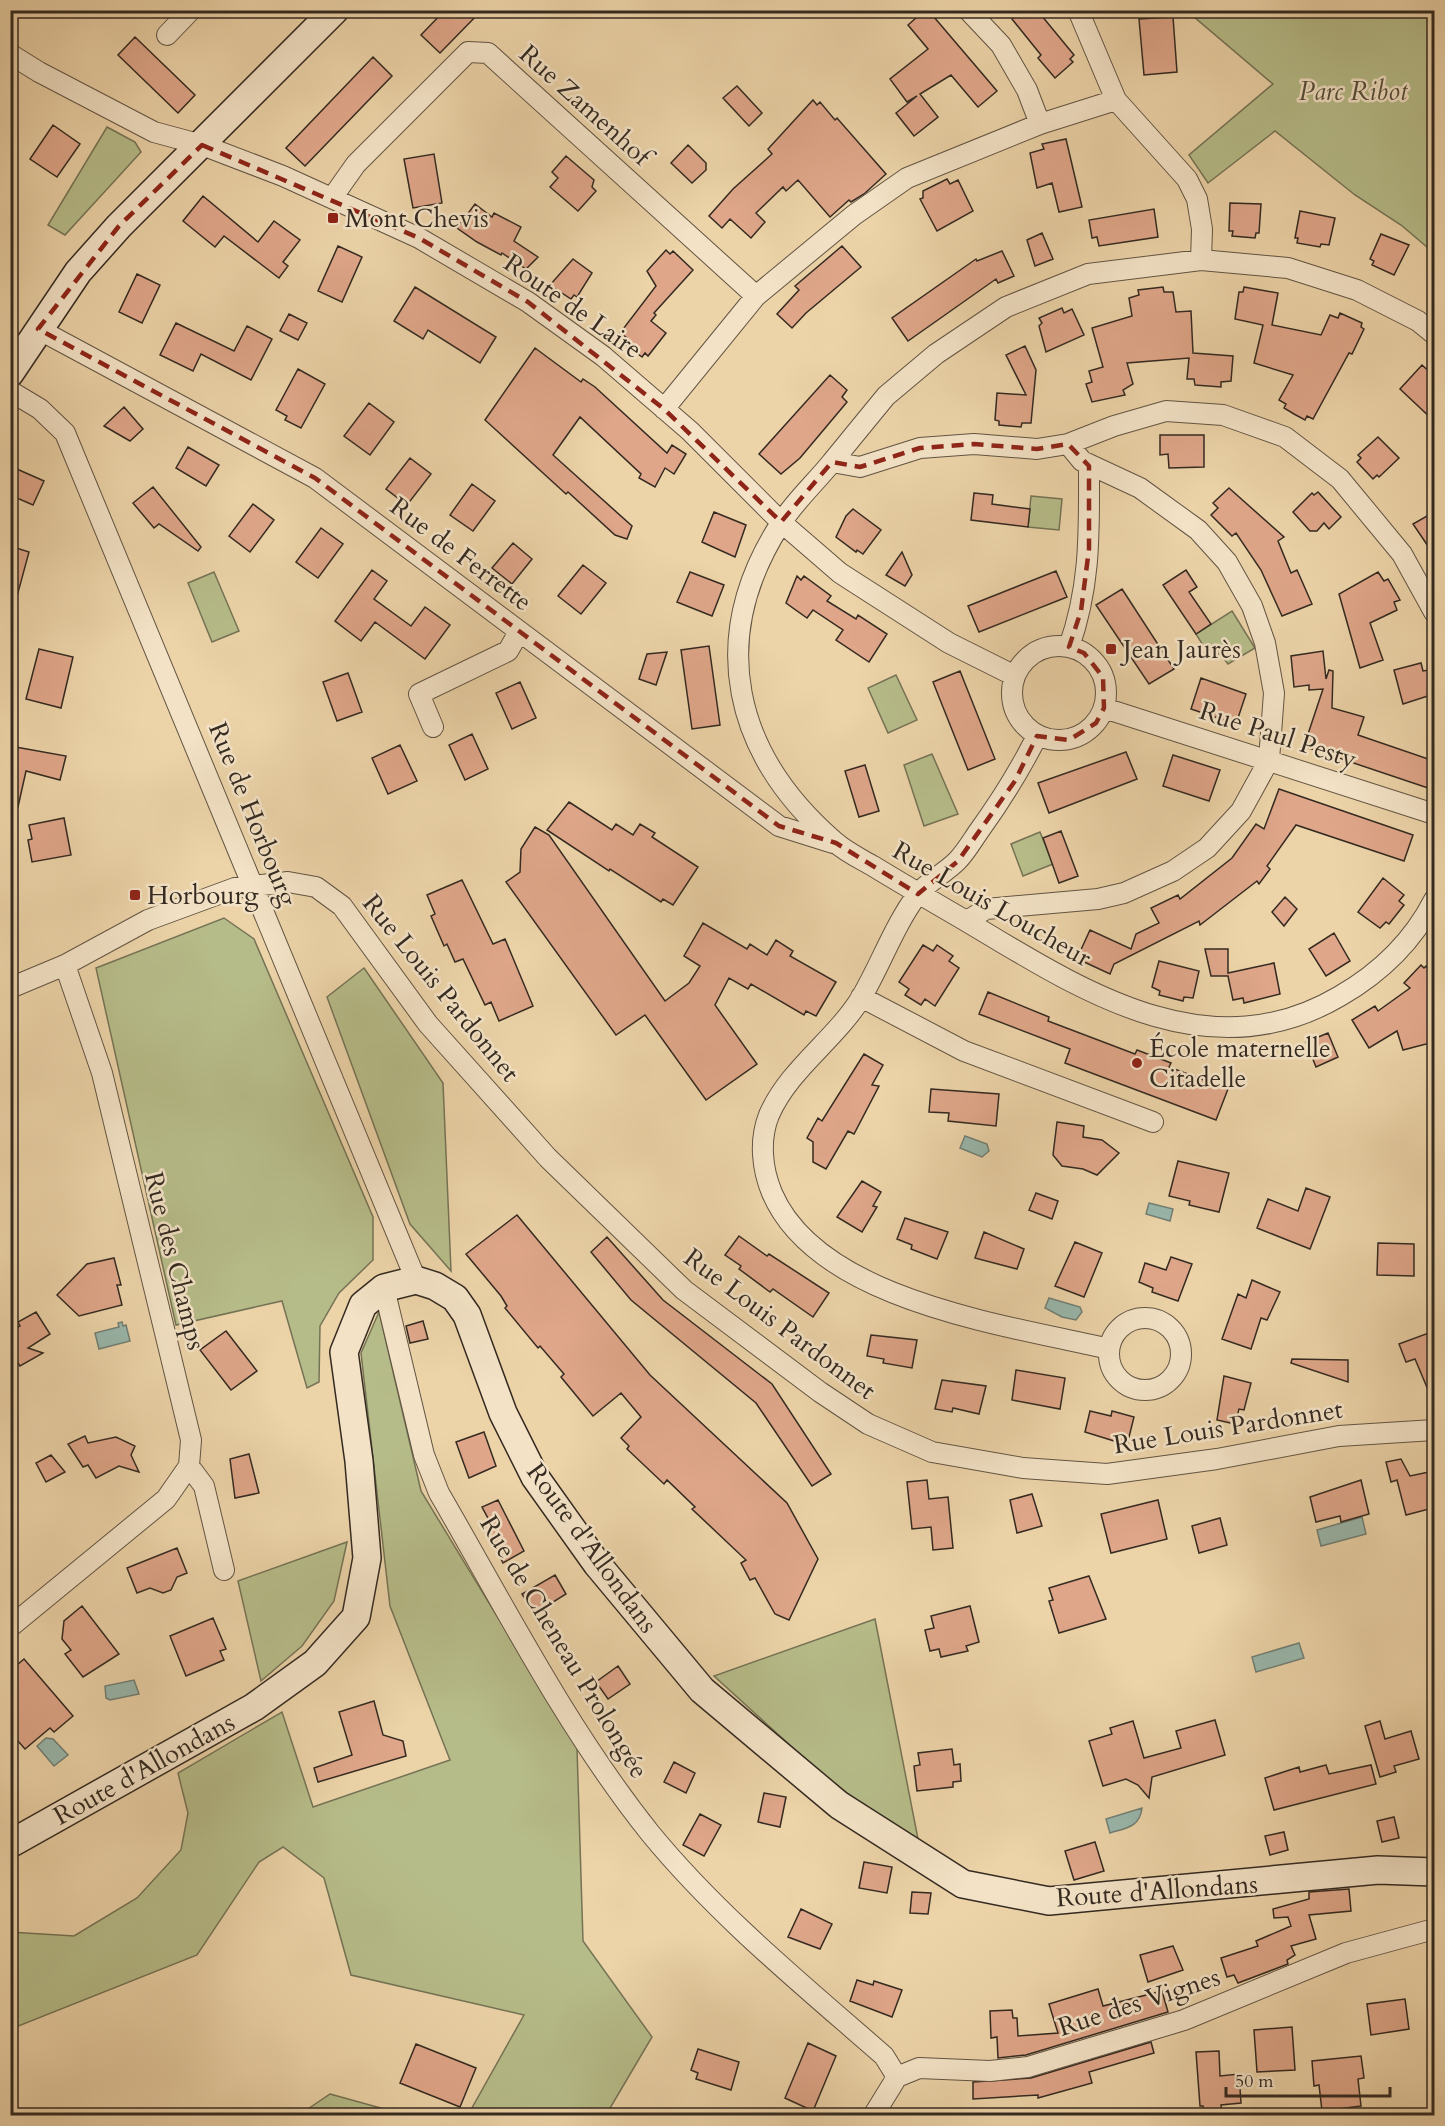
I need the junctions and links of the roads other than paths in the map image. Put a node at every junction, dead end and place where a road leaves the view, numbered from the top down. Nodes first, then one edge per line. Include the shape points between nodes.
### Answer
1 (191, 10) edge
2 (335, 10) edge
3 (968, 10) edge
4 (1078, 10) edge
5 (167, 35) dead end
6 (10, 54) edge
7 (1116, 100) junction
8 (1040, 124) junction
9 (202, 145) junction
10 (332, 198) junction
11 (1201, 261) junction
12 (756, 296) junction
13 (38, 329) junction
14 (1434, 334) edge
15 (10, 373) edge
16 (10, 391) edge
17 (664, 409) junction
18 (1068, 444) junction
19 (832, 462) junction
20 (1089, 466) junction
21 (782, 522) junction
22 (1434, 612) edge
23 (519, 632) junction
24 (1069, 647) junction
25 (1015, 676) junction
26 (1104, 708) junction
27 (433, 728) dead end
28 (1037, 736) junction
29 (1269, 760) junction
30 (1434, 814) edge
31 (836, 843) junction
32 (253, 884) junction
33 (918, 894) junction
34 (1434, 900) edge
35 (967, 921) junction
36 (65, 965) junction
37 (10, 988) edge
38 (861, 997) junction
39 (1153, 1122) dead end
40 (416, 1280) junction
41 (384, 1288) junction
42 (1109, 1349) dead end
43 (1434, 1430) edge
44 (189, 1466) junction
45 (224, 1570) dead end
46 (10, 1626) edge
47 (10, 1844) edge
48 (1434, 1872) edge
49 (1434, 1929) edge
50 (897, 2077) junction
51 (883, 2110) edge

1 - 5 street
2 - 9 main road
3 - 8 street via 1001,45 1027,90
4 - 7 street
6 - 9 street, Route de Laire via 154,132
7 - 8 street
7 - 11 street via 1187,179 1197,199
8 - 12 street via 907,178 854,215
9 - 10 street, Route de Laire
9 - 13 main road via 119,226 78,272
10 - 12 street, Rue Zamenhof via 356,164 468,52 488,53
10 - 17 street, Route de Laire via 419,238 528,302 603,356
11 - 14 street, Rue Louis Loucheur via 1288,268 1357,290 1418,321
11 - 19 street, Rue Louis Loucheur via 1088,274 1006,307 936,354 886,396
12 - 17 street
13 - 15 main road
13 - 23 street, Rue de Ferrette via 315,478
16 - 32 street, Rue de Horbourg via 40,410 65,433
17 - 21 street, Route de Laire
18 - 19 street via 1037,448 974,444 920,448 860,466
18 - 20 street
18 - 22 street via 1166,411 1223,415 1285,437 1340,479 1402,554
19 - 21 street, Rue Louis Loucheur
20 - 24 street via 1089,549 1082,611
20 - 29 street via 1140,488 1198,530 1227,562 1252,606 1265,643 1274,693
21 - 25 street, Route de Laire via 840,573 949,643
21 - 31 street, Rue Louis Loucheur via 759,563 739,622 736,673 746,715 763,757 791,798
23 - 27 street via 508,651 419,694
23 - 31 street, Rue de Ferrette via 778,826
24 - 25 street via 1055,646 1031,655
24 - 26 street via 1095,663 1103,677
25 - 28 street via 1012,704 1026,728
26 - 28 street via 1096,723 1069,740
26 - 29 street, Rue Paul Pesty
28 - 33 street via 1015,781 958,861
29 - 30 street, Rue Paul Pesty
29 - 35 street via 1241,811 1207,848 1173,871 1124,893 986,909
31 - 33 street, Rue Louis Loucheur
32 - 36 street, Rue Louis Pardonnet via 148,920
32 - 40 street, Rue de Horbourg
32 - 43 street, Rue Louis Pardonnet via 288,882 316,887 342,906 428,1024 548,1158 684,1290 868,1424 932,1452 1023,1468 1107,1474 1339,1436
33 - 35 street, Rue Louis Loucheur
33 - 38 street
34 - 35 street, Rue Louis Loucheur via 1400,951 1365,981 1324,1005 1268,1025 1215,1028 1167,1021 1084,990
36 - 37 street, Rue Louis Pardonnet
36 - 44 street, Rue des Champs via 102,1073 191,1440
38 - 39 street via 964,1052
38 - 42 street via 832,1038 785,1086 769,1116 762,1147 765,1178 778,1206 809,1243 849,1273 919,1303
40 - 41 main road, Route d'Allondans
40 - 48 main road, Route d'Allondans via 455,1298 467,1315 503,1413 536,1477 597,1564 702,1690 839,1805 963,1884 1049,1901 1378,1870
41 - 47 main road, Route d'Allondans via 363,1305 344,1352 367,1558 356,1617 315,1663 254,1707
41 - 50 street, Rue de Cheneau Prolongée via 424,1455 439,1493 596,1760 651,1834 749,1937 884,2056
44 - 45 street via 204,1486
44 - 46 street via 166,1499
49 - 50 street, Rue des Vignes via 1346,1953 1184,2020 1028,2067 990,2071 919,2068
50 - 51 street

